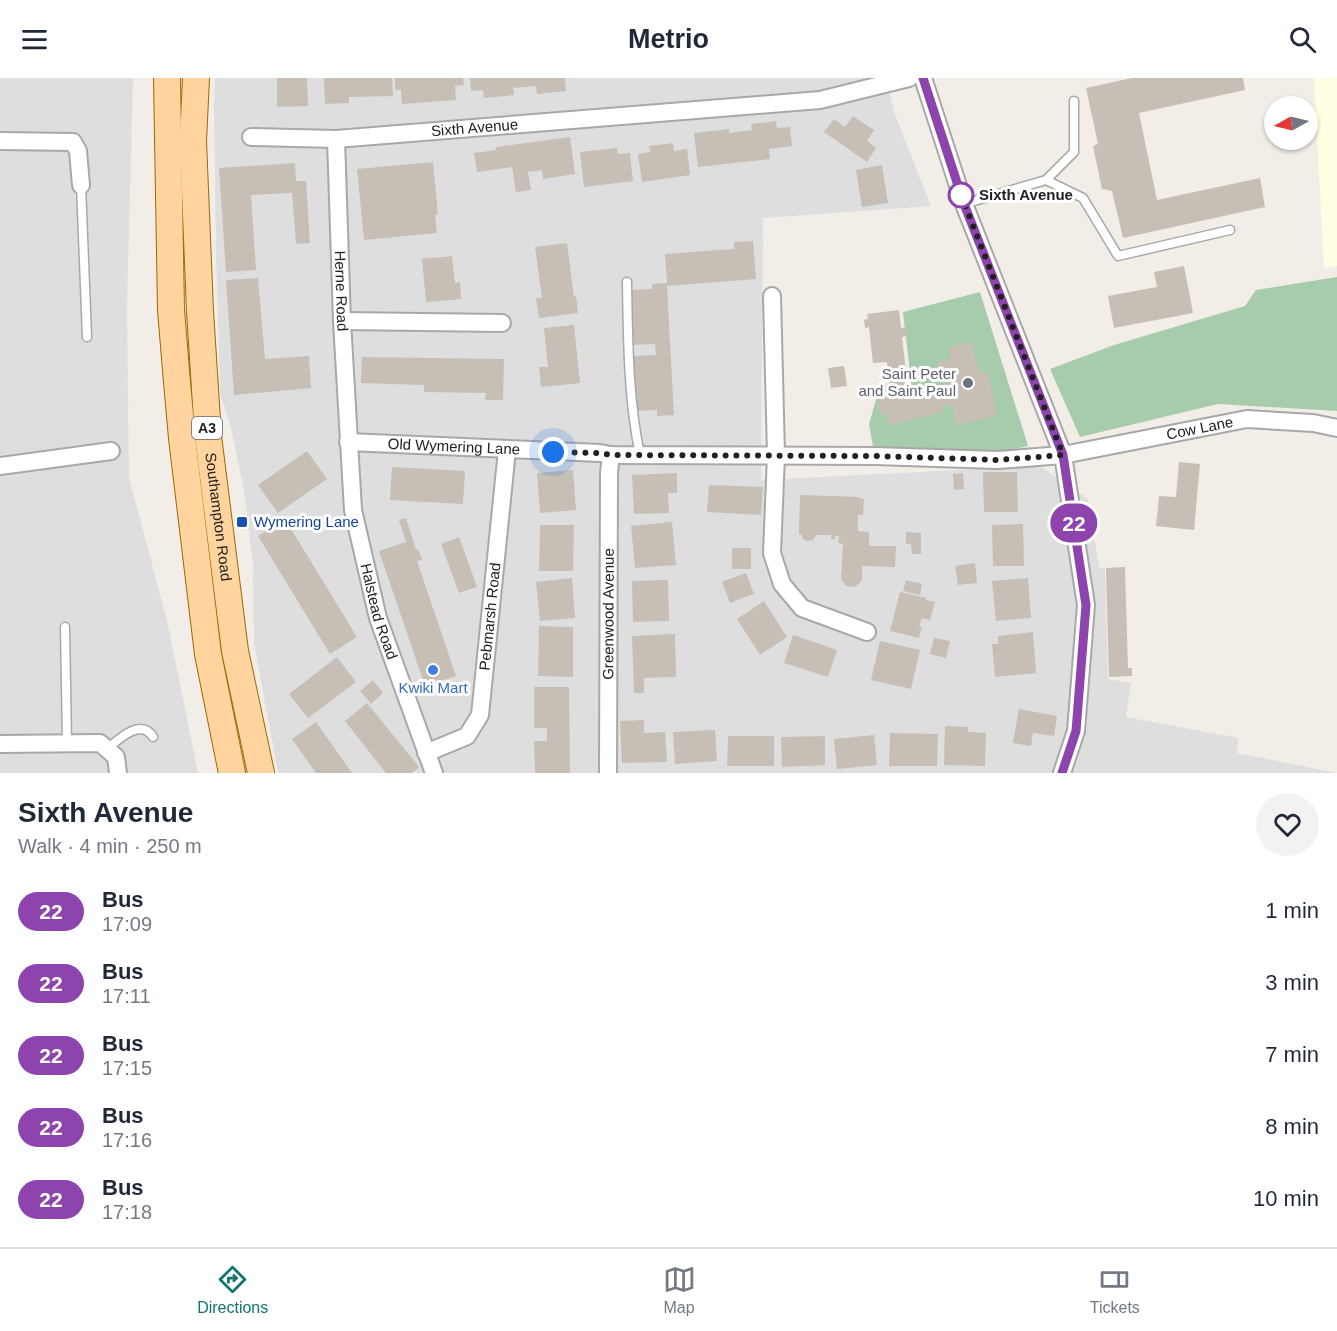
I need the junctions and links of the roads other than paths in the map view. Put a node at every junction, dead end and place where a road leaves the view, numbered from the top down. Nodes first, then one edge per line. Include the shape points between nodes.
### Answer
1 (167, 78) edge
2 (196, 78) edge
3 (909, 78) edge
4 (923, 78) edge
5 (1074, 101) dead end
6 (251, 136) dead end
7 (336, 139) junction
8 (0, 141) edge
9 (1046, 180) junction
10 (81, 185) joint
11 (964, 204) junction
12 (1230, 230) dead end
13 (627, 282) dead end
14 (772, 296) dead end
15 (342, 321) junction
16 (502, 323) dead end
17 (87, 337) dead end
18 (1337, 428) edge
19 (348, 442) junction
20 (507, 450) junction
21 (111, 451) dead end
22 (611, 455) junction
23 (640, 455) junction
24 (776, 455) junction
25 (1063, 455) junction
26 (0, 465) edge
27 (65, 627) dead end
28 (867, 632) dead end
29 (153, 736) dead end
30 (67, 743) junction
31 (0, 744) edge
32 (108, 749) junction
33 (426, 753) junction
34 (118, 773) edge
35 (232, 773) edge
36 (261, 773) edge
37 (434, 773) edge
38 (608, 773) edge
39 (1062, 773) edge

1 - 35 main road, Southampton Road / A3 via 171,310 178,393 208,654
2 - 36 main road, Southampton Road / A3 via 193,141 208,436 235,651
3 - 7 street, Sixth Avenue via 820,100
4 - 11 street
5 - 9 lane via 1074,152
6 - 7 street, Sixth Avenue
7 - 15 street, Herne Road
8 - 10 street via 73,142 78,151
9 - 11 lane
9 - 12 lane via 1083,198 1118,256
10 - 17 lane
11 - 25 street
13 - 23 lane via 629,373
14 - 24 street
15 - 16 street
15 - 19 street, Herne Road
18 - 25 street, Cow Lane via 1247,419
19 - 20 street, Old Wymering Lane
19 - 33 street, Halstead Road via 353,510 378,618
20 - 22 street, Old Wymering Lane
20 - 33 street, Pebmarsh Road via 480,715 467,736
21 - 26 street
22 - 23 street, Old Wymering Lane
22 - 38 street, Greenwood Avenue
23 - 24 street, Old Wymering Lane
24 - 25 street, Old Wymering Lane via 998,460
24 - 28 street via 772,553 782,584 802,608
25 - 39 street via 1086,605 1076,731
27 - 30 lane
29 - 32 lane via 145,730 133,731
30 - 31 street
30 - 32 street via 100,743
32 - 34 street via 116,757
33 - 37 street, Halstead Road

